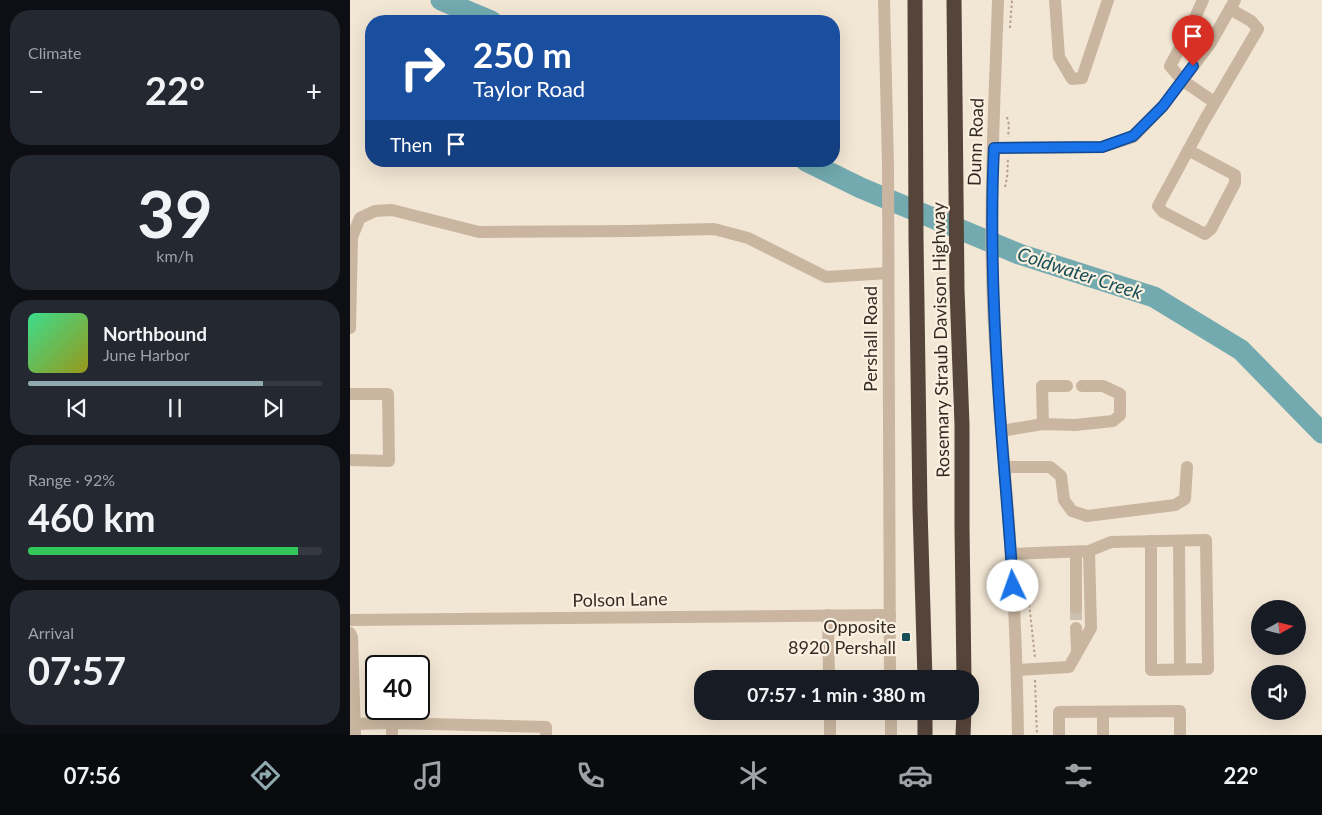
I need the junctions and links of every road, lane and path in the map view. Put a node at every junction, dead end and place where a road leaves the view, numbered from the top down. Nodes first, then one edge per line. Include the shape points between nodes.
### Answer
1 (884, 0) edge
2 (915, 0) edge
3 (954, 0) edge
4 (998, 0) edge
5 (1012, 0) edge
6 (1055, 0) edge
7 (1108, 0) edge
8 (1203, 0) edge
9 (1233, 3) edge
10 (1010, 34) dead end
11 (1186, 35) junction
12 (1204, 52) junction
13 (1182, 80) junction
14 (1214, 102) junction
15 (994, 148) junction
16 (1188, 150) junction
17 (1008, 165) dead end
18 (997, 195) junction
19 (888, 273) junction
20 (350, 328) edge
21 (1067, 386) dead end
22 (1082, 386) dead end
23 (350, 394) edge
24 (1043, 424) junction
25 (1001, 431) junction
26 (350, 460) edge
27 (1004, 467) junction
28 (1187, 467) dead end
29 (1151, 541) junction
30 (1179, 541) junction
31 (1089, 551) junction
32 (1076, 552) junction
33 (1011, 554) junction
34 (1025, 567) dead end
35 (1076, 608) tunnel mouth
36 (828, 615) junction
37 (890, 615) junction
38 (350, 620) edge
39 (1076, 628) tunnel mouth
40 (350, 633) edge
41 (1077, 653) junction
42 (1035, 661) dead end
43 (1180, 669) junction
44 (829, 670) edge
45 (890, 670) edge
46 (925, 670) edge
47 (964, 670) edge
48 (1017, 670) junction
49 (1035, 680) dead end
50 (1103, 712) junction
51 (830, 720) edge
52 (891, 720) edge
53 (925, 720) edge
54 (964, 720) edge
55 (354, 729) edge
56 (392, 729) edge
57 (459, 730) edge
58 (546, 735) edge
59 (830, 735) edge
60 (891, 735) edge
61 (925, 735) edge
62 (964, 735) edge
63 (1018, 735) edge
64 (1037, 735) edge
65 (1059, 735) edge
66 (1103, 735) edge
67 (1180, 735) edge

1 - 19 street, Pershall Road
2 - 46 highway, Rosemary Straub Davison Highway
3 - 47 highway, Rosemary Straub Davison Highway
4 - 15 street, Dunn Road
5 - 10 path
6 - 7 street via 1059,58 1072,79 1082,78
8 - 11 street
9 - 12 street
9 - 14 street via 1258,29
11 - 12 street
11 - 13 street via 1170,66
12 - 13 street
13 - 14 street
13 - 15 street via 1163,106 1133,136 1102,147
14 - 16 street
15 - 18 street, Dunn Road
16 - 16 street via 1158,206 1163,212 1205,234 1211,229 1235,183 1235,175
17 - 18 path via 1008,178
18 - 25 street, Dunn Road via 992,277
19 - 20 street via 826,277 748,238 714,229 479,232 392,210 360,218 352,237
19 - 37 street, Pershall Road
21 - 24 street via 1042,386
22 - 24 street via 1103,386 1120,394 1120,415 1113,421
23 - 26 street via 388,394 390,461
24 - 25 street
25 - 27 street, Dunn Road
27 - 28 street via 1050,467 1061,476 1064,500 1068,506 1072,511 1087,516 1175,505 1185,499
27 - 33 street, Dunn Road
29 - 30 street
29 - 31 street via 1111,542
29 - 43 street via 1151,670
30 - 43 street
30 - 43 street via 1206,540 1208,669
31 - 32 street
31 - 41 street via 1091,628
32 - 33 street
32 - 35 street
33 - 48 street, Dunn Road
34 - 42 path
36 - 37 street, Polson Lane
36 - 38 street, Polson Lane
36 - 44 street
37 - 45 street, Pershall Road
39 - 41 street
40 - 55 street
41 - 48 street via 1069,667
48 - 63 street, Dunn Road
49 - 64 path
50 - 65 street via 1059,712
50 - 66 street
50 - 67 street via 1180,711
51 - 59 street
52 - 60 street
53 - 61 highway
54 - 62 highway
55 - 56 street
56 - 57 street
57 - 58 street via 546,727

